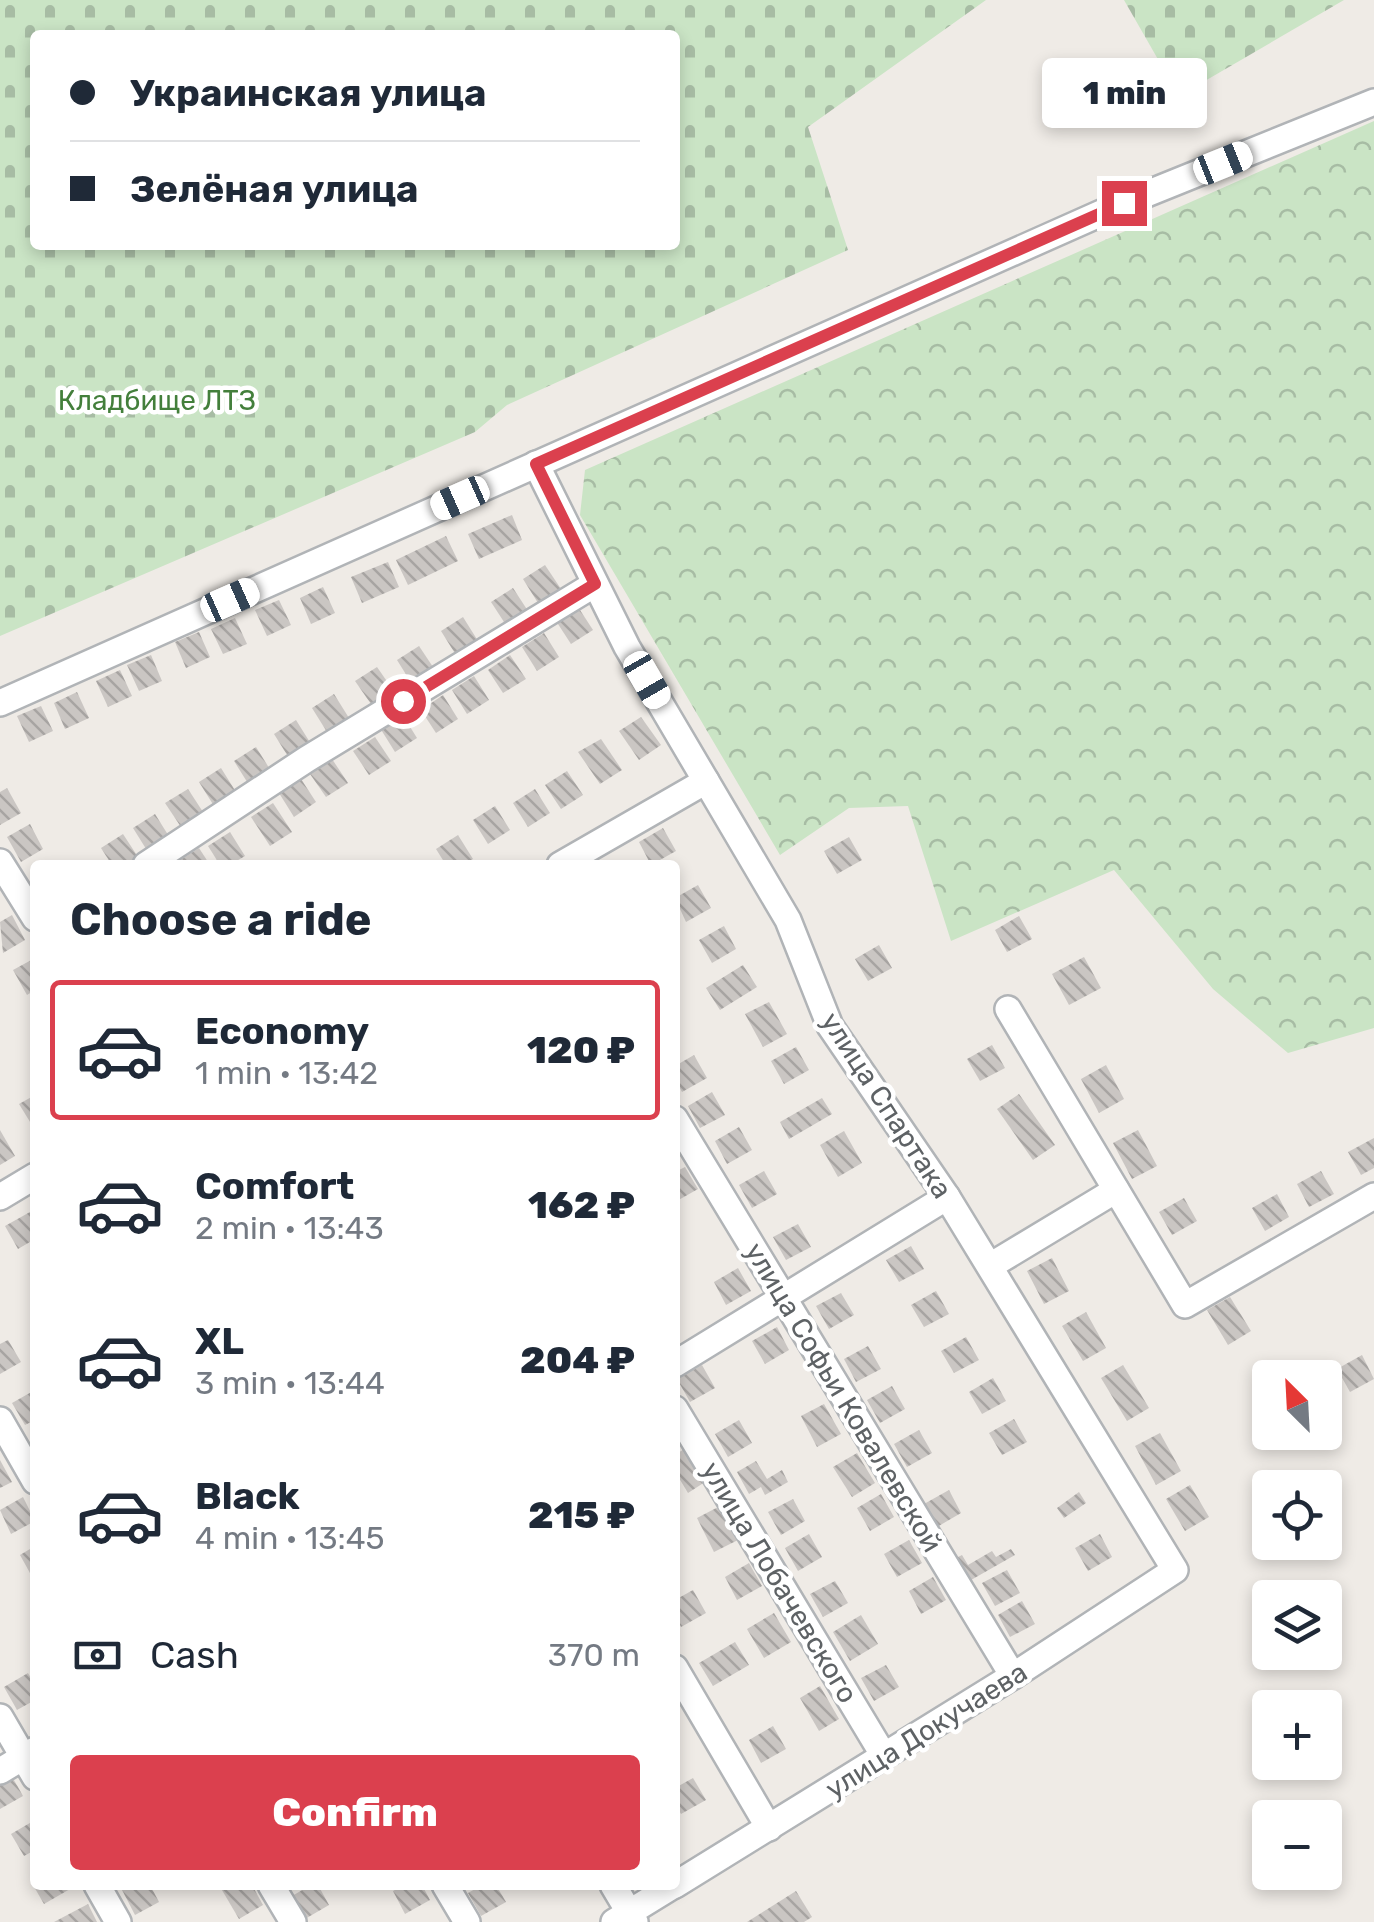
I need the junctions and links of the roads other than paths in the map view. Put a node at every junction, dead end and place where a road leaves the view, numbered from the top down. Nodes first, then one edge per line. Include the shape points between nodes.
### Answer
1 (1374, 102) edge
2 (536, 464) junction
3 (595, 584) junction
4 (0, 703) edge
5 (706, 782) junction
6 (154, 860) edge
7 (569, 860) edge
8 (0, 862) edge
9 (30, 910) edge
10 (1008, 1009) dead end
11 (680, 1127) edge
12 (30, 1182) edge
13 (1116, 1190) junction
14 (1374, 1196) edge
15 (0, 1197) edge
16 (947, 1197) junction
17 (990, 1266) junction
18 (784, 1297) junction
19 (680, 1361) edge
20 (680, 1416) edge
21 (0, 1420) edge
22 (30, 1471) edge
23 (1174, 1570) joint
24 (1012, 1676) junction
25 (680, 1677) edge
26 (0, 1716) edge
27 (884, 1756) junction
28 (30, 1760) edge
29 (30, 1761) edge
30 (0, 1771) edge
31 (769, 1828) junction
32 (680, 1882) edge
33 (99, 1890) edge
34 (274, 1890) edge
35 (448, 1890) edge
36 (616, 1890) edge
37 (668, 1890) edge
38 (626, 1919) edge
39 (118, 1922) edge
40 (293, 1922) edge
41 (467, 1922) edge

1 - 2 street via 1124,203
2 - 3 street, улица Спартака
2 - 4 street
3 - 5 street, улица Спартака
3 - 6 street
5 - 7 street
5 - 16 street, улица Спартака via 788,920 830,1026
8 - 9 street
10 - 13 street
11 - 18 street, улица Софьи Ковалевской
12 - 15 street
13 - 14 street via 1185,1304
13 - 17 street
16 - 17 street, улица Спартака
16 - 18 street
17 - 23 street, улица Спартака
18 - 19 street
18 - 24 street, улица Софьи Ковалевской
20 - 27 street, улица Лобачевского
21 - 22 street
23 - 24 street, улица Докучаева
24 - 27 street, улица Докучаева
25 - 31 street
26 - 28 street
27 - 31 street, улица Докучаева
29 - 30 street
31 - 32 street, улица Докучаева
33 - 39 street
34 - 40 street
35 - 41 street
36 - 38 street
37 - 38 street, улица Докучаева

